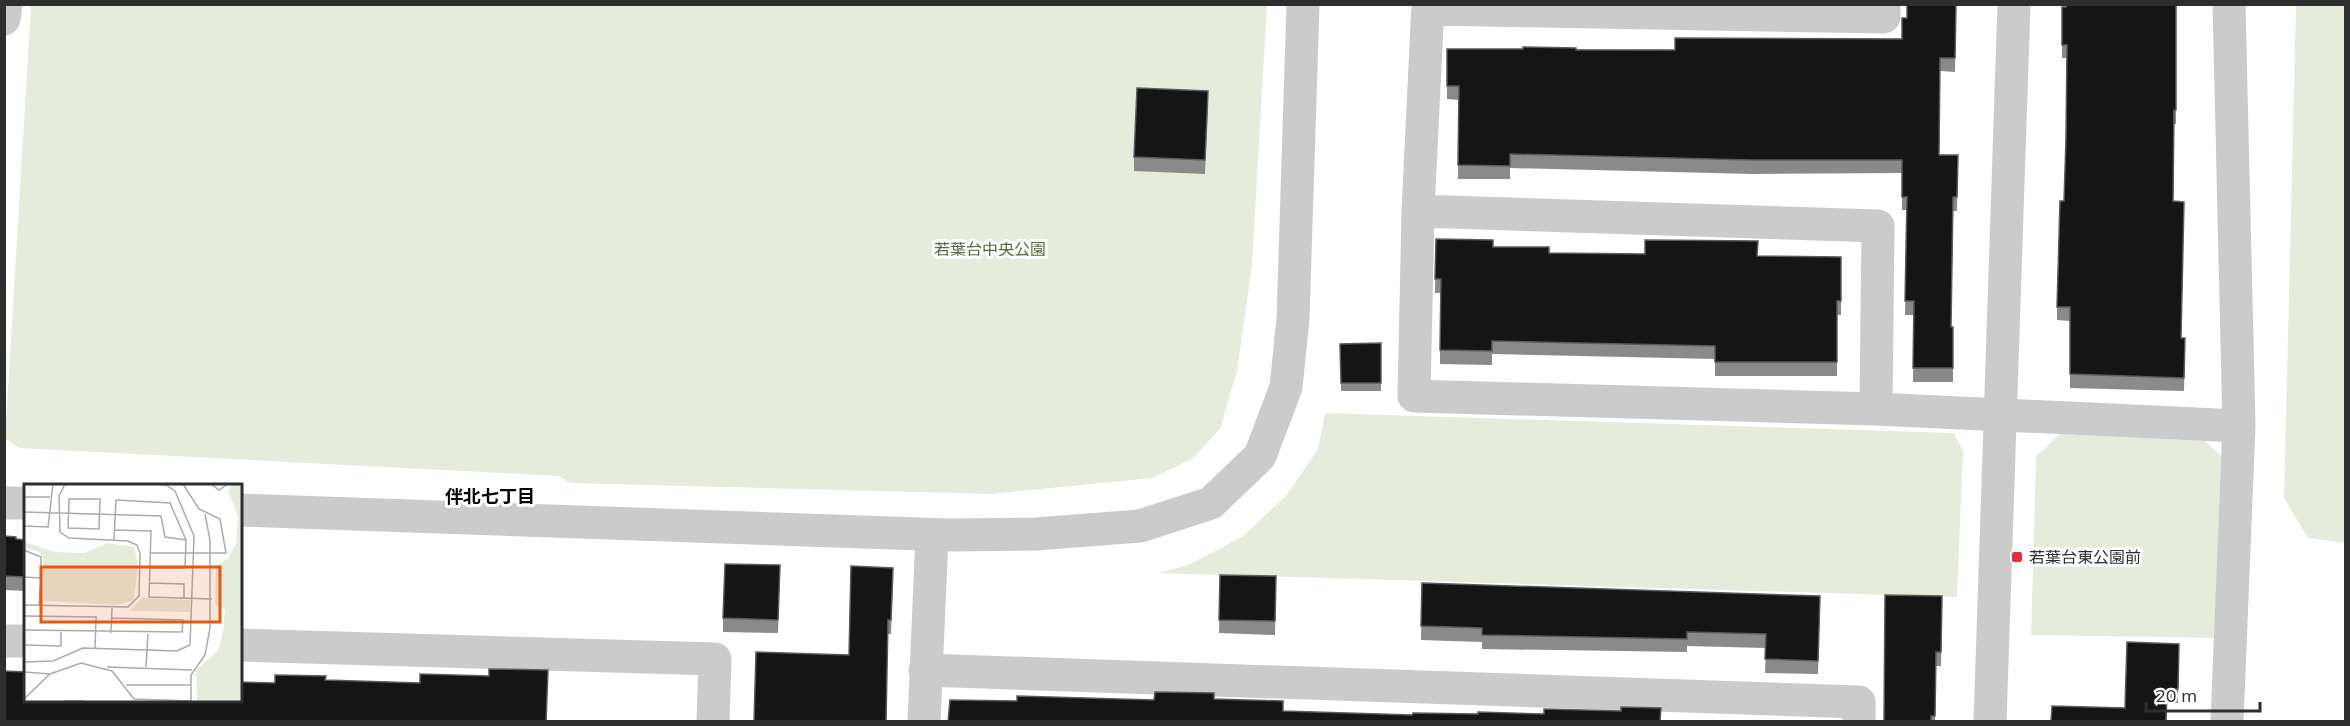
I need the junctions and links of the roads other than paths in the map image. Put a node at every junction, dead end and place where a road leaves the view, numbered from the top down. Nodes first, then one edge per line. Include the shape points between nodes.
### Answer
1 (6, 4) edge
2 (1303, 4) edge
3 (1884, 4) edge
4 (2014, 4) edge
5 (2229, 4) edge
6 (1428, 7) edge
7 (4, 20) edge
8 (1418, 211) junction
9 (1875, 408) junction
10 (2002, 416) junction
11 (2239, 426) junction
12 (4, 502) edge
13 (24, 503) edge
14 (242, 510) edge
15 (932, 535) junction
16 (4, 640) edge
17 (24, 641) edge
18 (242, 645) edge
19 (925, 670) junction
20 (713, 722) edge
21 (924, 722) edge
22 (1859, 722) edge
23 (1990, 722) edge
24 (2227, 722) edge

1 - 7 street
2 - 15 street via 1293,319 1286,387 1260,456 1211,504 1140,526 1036,534
3 - 6 street via 1884,16
4 - 10 street
5 - 11 street
6 - 8 street
8 - 9 street via 1878,226
8 - 9 street via 1414,396
9 - 10 street
10 - 11 street
10 - 23 street
11 - 24 street
12 - 13 street
14 - 15 street
15 - 19 street
16 - 17 street
18 - 20 street via 715,659
19 - 21 street
19 - 22 street via 1859,702

